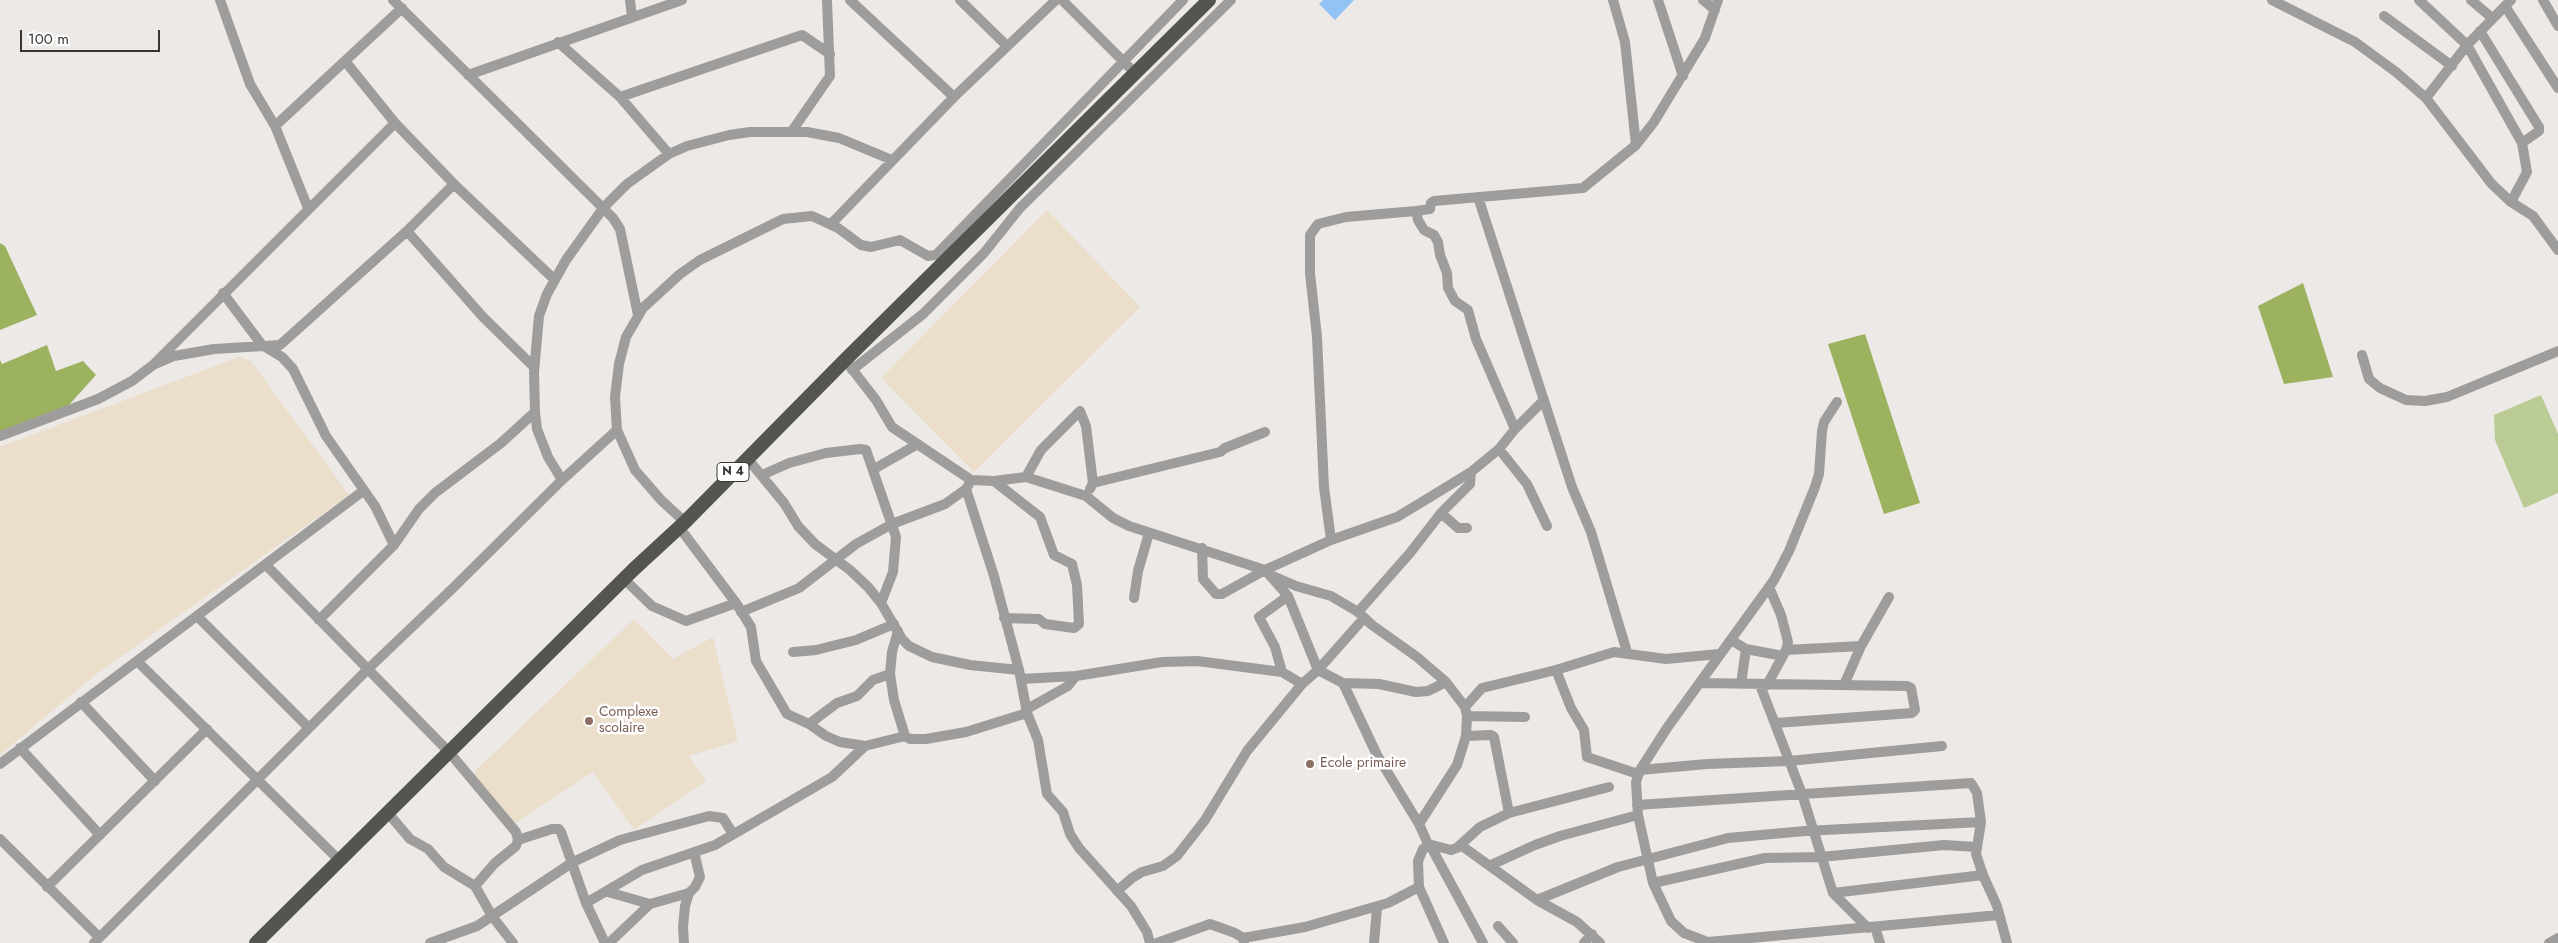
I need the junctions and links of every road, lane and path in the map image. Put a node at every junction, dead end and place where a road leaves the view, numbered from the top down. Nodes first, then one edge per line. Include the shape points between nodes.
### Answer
1 (220, 0) edge
2 (393, 0) edge
3 (630, 0) edge
4 (682, 0) edge
5 (827, 0) edge
6 (850, 0) edge
7 (960, 0) edge
8 (1056, 0) edge
9 (1062, 0) edge
10 (1183, 0) edge
11 (1209, 0) edge
12 (1231, 0) edge
13 (1613, 0) edge
14 (1658, 0) edge
15 (1703, 0) edge
16 (2272, 0) edge
17 (2419, 0) edge
18 (2471, 0) edge
19 (2543, 0) edge
20 (2508, 3) edge
21 (1716, 5) edge
22 (402, 8) junction
23 (2384, 16) dead end
24 (632, 17) junction
25 (2492, 18) junction
26 (2558, 26) edge
27 (2480, 31) junction
28 (558, 42) junction
29 (1006, 45) junction
30 (2467, 45) junction
31 (830, 54) junction
32 (345, 60) junction
33 (1123, 60) junction
34 (2452, 66) junction
35 (1135, 73) junction
36 (468, 75) junction
37 (1683, 76) junction
38 (2558, 88) edge
39 (620, 97) junction
40 (954, 97) junction
41 (2426, 98) junction
42 (395, 123) junction
43 (275, 126) junction
44 (792, 131) junction
45 (2522, 144) junction
46 (1636, 145) junction
47 (669, 154) junction
48 (892, 160) junction
49 (454, 184) junction
50 (1478, 197) junction
51 (2511, 202) junction
52 (604, 207) junction
53 (308, 208) junction
54 (1416, 211) junction
55 (831, 224) junction
56 (407, 230) junction
57 (2558, 250) edge
58 (554, 280) junction
59 (223, 293) junction
60 (638, 315) junction
61 (262, 345) junction
62 (2558, 351) edge
63 (2362, 355) dead end
64 (153, 365) junction
65 (849, 365) junction
66 (534, 367) junction
67 (1544, 400) junction
68 (1837, 402) dead end
69 (535, 412) junction
70 (1515, 429) junction
71 (617, 430) junction
72 (1265, 432) dead end
73 (0, 436) edge
74 (918, 444) junction
75 (1499, 449) junction
76 (748, 458) junction
77 (874, 469) junction
78 (1470, 472) junction
79 (762, 476) junction
80 (1026, 477) junction
81 (562, 480) junction
82 (994, 481) junction
83 (1093, 483) junction
84 (969, 484) junction
85 (363, 491) junction
86 (1086, 496) junction
87 (1441, 513) junction
88 (892, 524) junction
89 (682, 525) junction
90 (1547, 526) dead end
91 (1467, 528) dead end
92 (1149, 533) junction
93 (1331, 540) junction
94 (394, 545) junction
95 (1202, 548) junction
96 (836, 560) junction
97 (266, 566) junction
98 (1267, 572) junction
99 (624, 579) junction
100 (1769, 587) junction
101 (1288, 596) junction
102 (1889, 597) dead end
103 (1134, 598) dead end
104 (881, 603) junction
105 (739, 607) junction
106 (1361, 615) junction
107 (197, 616) junction
108 (1004, 618) junction
109 (319, 620) junction
110 (896, 628) junction
111 (1731, 640) junction
112 (1861, 646) junction
113 (1746, 649) junction
114 (793, 652) dead end
115 (1628, 652) junction
116 (1785, 653) junction
117 (1719, 654) junction
118 (137, 661) junction
119 (368, 669) junction
120 (1318, 670) junction
121 (1556, 670) junction
122 (1282, 672) junction
123 (890, 674) junction
124 (1020, 675) junction
125 (1076, 676) junction
126 (1446, 682) junction
127 (1342, 683) junction
128 (1701, 683) junction
129 (1302, 684) junction
130 (1740, 684) junction
131 (1764, 685) junction
132 (1844, 685) junction
133 (81, 702) junction
134 (1027, 711) junction
135 (1466, 711) junction
136 (1525, 717) dead end
137 (1776, 723) junction
138 (810, 724) junction
139 (309, 728) junction
140 (207, 730) junction
141 (905, 736) junction
142 (1466, 736) junction
143 (865, 746) junction
144 (1942, 746) dead end
145 (20, 748) junction
146 (449, 752) junction
147 (1790, 761) junction
148 (0, 764) edge
149 (1639, 772) junction
150 (258, 780) junction
151 (155, 781) junction
152 (1609, 787) dead end
153 (1802, 794) junction
154 (1637, 810) junction
155 (388, 813) junction
156 (1509, 813) junction
157 (1981, 822) junction
158 (1419, 824) junction
159 (1814, 830) junction
160 (734, 834) junction
161 (100, 835) junction
162 (0, 839) edge
163 (518, 840) junction
164 (1429, 845) junction
165 (1459, 846) junction
166 (1976, 847) junction
167 (694, 852) junction
168 (1822, 857) junction
169 (1648, 858) junction
170 (339, 860) junction
171 (573, 862) junction
172 (1491, 865) junction
173 (1983, 875) junction
174 (1653, 883) junction
175 (475, 886) junction
176 (47, 887) junction
177 (1419, 888) junction
178 (1118, 891) junction
179 (608, 892) junction
180 (689, 893) junction
181 (1833, 893) junction
182 (1537, 900) junction
183 (586, 903) junction
184 (650, 904) junction
185 (1377, 908) junction
186 (1999, 915) junction
187 (492, 916) junction
188 (1498, 926) dead end
189 (1872, 927) junction
190 (1592, 934) junction
191 (2558, 938) edge
192 (97, 940) edge
193 (1244, 940) edge
194 (256, 943) edge
195 (430, 943) edge
196 (513, 943) edge
197 (605, 943) edge
198 (684, 943) edge
199 (1150, 943) edge
200 (1158, 943) edge
201 (1374, 943) edge
202 (1444, 943) edge
203 (1483, 943) edge
204 (1513, 943) edge
205 (1584, 943) edge
206 (1600, 943) edge
207 (1709, 943) edge
208 (1880, 943) edge
209 (2007, 943) edge
210 (2549, 943) edge

1 - 43 street via 250,84
2 - 22 street
3 - 24 street
4 - 24 street
5 - 31 street
6 - 40 street
7 - 29 street
8 - 29 street
9 - 33 street
10 - 33 street
11 - 35 highway, N 4
12 - 65 street via 1020,208 984,253 923,314
13 - 46 street via 1625,42
14 - 37 street
15 - 21 street
16 - 41 street via 2355,42
17 - 30 street
18 - 25 street
19 - 26 street
20 - 25 street
20 - 38 street
21 - 37 street via 1705,38
22 - 32 street
22 - 36 street
23 - 34 street
24 - 28 street
25 - 27 street
27 - 30 street
27 - 45 street via 2539,127 2539,131
28 - 36 street
28 - 39 street
29 - 40 street
30 - 34 street
30 - 45 street
31 - 39 street via 802,35
31 - 44 street via 830,76
32 - 42 street
32 - 43 street
33 - 35 street
33 - 55 street via 936,255 928,256 900,240 871,247 860,244
34 - 41 street
35 - 65 highway, N 4
36 - 52 street
37 - 46 street
39 - 47 street
40 - 48 street
41 - 51 street via 2486,178
42 - 49 street
42 - 53 street
43 - 53 street
44 - 47 street via 729,135
44 - 48 street via 839,138
45 - 51 street via 2527,172
46 - 50 street via 1584,188
47 - 52 street via 638,174
48 - 55 street
49 - 56 street
49 - 58 street
50 - 54 street via 1434,201 1430,209
50 - 67 street
51 - 57 street via 2533,216
52 - 58 street
52 - 60 street via 620,229
53 - 59 street
54 - 70 street via 1424,230 1434,235 1438,242 1448,288 1455,301 1468,310 1476,339
54 - 93 street via 1332,220 1318,224 1310,236 1324,486
55 - 60 street via 812,216 780,220 700,260 652,299
56 - 61 street via 280,345
56 - 66 street via 484,317
58 - 66 street via 539,316
59 - 61 street
59 - 64 street
60 - 71 street via 626,337 618,364
61 - 64 street via 195,352
61 - 85 street via 282,357 293,369 326,436
62 - 63 street via 2447,397 2425,401 2406,400 2380,388 2369,379
64 - 73 street via 132,381 98,399
65 - 74 street via 876,400 888,423
65 - 76 highway, N 4
66 - 69 street
67 - 70 street
67 - 115 street
68 - 100 street via 1824,422 1815,488 1789,551
69 - 81 street via 537,429 548,458
69 - 94 street via 435,493 419,509
70 - 75 street
71 - 81 street
71 - 89 street via 635,470
72 - 83 street via 1220,452
74 - 77 street
74 - 84 street
75 - 78 street
75 - 90 street via 1527,484
76 - 79 street
76 - 89 highway, N 4
77 - 79 street via 866,450 860,449 826,453 789,463
77 - 88 street
78 - 87 street via 1470,484
78 - 93 street via 1397,517
79 - 96 street via 798,526
80 - 82 street
80 - 83 street via 1041,450 1080,411 1086,426
80 - 86 street
81 - 119 street
82 - 84 street
82 - 108 street via 1040,517 1054,555 1072,564 1077,585 1079,624 1074,628 1038,620
83 - 86 street
84 - 88 street via 945,504
84 - 108 street
85 - 94 street via 375,506
85 - 97 street
86 - 92 street via 1113,518
87 - 91 street via 1458,528
87 - 106 street
88 - 96 street via 856,544
88 - 104 street via 897,544 892,572
89 - 99 highway, N 4
89 - 105 street
92 - 95 street
92 - 103 street
93 - 98 street
94 - 109 street
95 - 98 street
95 - 98 street via 1203,579 1216,594
96 - 104 street via 857,575
96 - 105 street via 797,590
97 - 107 street
97 - 109 street
98 - 101 street
98 - 106 street via 1296,586 1331,596
99 - 105 street via 652,606 686,621
99 - 146 highway, N 4
100 - 111 street
100 - 116 street via 1787,636
101 - 120 street
101 - 122 street via 1259,618 1275,647
102 - 112 street
104 - 110 street
105 - 138 street via 752,630 756,661 779,702 791,717
106 - 120 street
106 - 126 street
107 - 118 street
107 - 139 street
108 - 124 street
109 - 119 street
110 - 114 street via 816,650
110 - 123 street
110 - 124 street via 909,646 932,657
111 - 113 street
111 - 117 street
112 - 116 street
112 - 132 street
113 - 116 street
113 - 130 street
115 - 117 street via 1666,659
115 - 121 street via 1604,653
116 - 131 street
117 - 128 street
118 - 133 street
118 - 140 street
119 - 139 street
119 - 146 street
120 - 127 street
120 - 129 street
121 - 135 street via 1486,686 1480,689
121 - 149 street via 1585,733 1586,757
122 - 125 street via 1178,660
122 - 129 street
123 - 138 street via 873,680 857,696 837,703
123 - 141 street
124 - 125 street
124 - 134 street
125 - 134 street via 1068,686
126 - 127 street via 1428,691 1416,692 1379,684
126 - 135 street
127 - 158 street via 1376,755
128 - 130 street
128 - 149 street
129 - 178 street via 1247,751 1205,820 1177,856 1163,866 1137,875
130 - 131 street
131 - 132 street
131 - 137 street
132 - 137 street via 1909,686 1914,711
133 - 145 street
133 - 151 street
134 - 141 street via 966,732 926,739
134 - 178 street via 1038,740 1047,794 1063,812 1070,834 1079,848
135 - 136 street
135 - 142 street
137 - 147 street
138 - 143 street via 840,742
139 - 150 street
140 - 150 street
140 - 151 street
141 - 143 street
142 - 156 street via 1494,737
142 - 158 street via 1457,765
143 - 160 street via 832,776
144 - 147 street
145 - 148 street
145 - 161 street
146 - 155 highway, N 4
146 - 163 street via 516,832
147 - 149 street via 1707,764
147 - 153 street
149 - 154 street
150 - 170 street
150 - 192 street
151 - 161 street
152 - 156 street
153 - 154 street
153 - 157 street via 1971,783 1977,793
153 - 159 street
154 - 169 street
154 - 172 street via 1544,842
155 - 170 highway, N 4
155 - 175 street via 410,839 428,849 444,867
156 - 165 street via 1480,827
157 - 159 street
157 - 166 street
158 - 164 street
159 - 168 street
159 - 169 street via 1728,838
160 - 167 street
160 - 171 street via 723,818 705,816 620,840
161 - 176 street
162 - 176 street
163 - 171 street via 559,829
163 - 175 street via 516,846
164 - 165 street via 1451,850
164 - 177 street via 1423,849 1418,861
164 - 203 street
165 - 172 street
166 - 168 street via 1891,849
166 - 173 street via 1976,859
167 - 179 street via 642,870
167 - 180 street via 700,877
168 - 174 street via 1765,858
168 - 181 street
169 - 174 street
169 - 182 street
170 - 194 highway, N 4
171 - 183 street
171 - 187 street
172 - 182 street
173 - 181 street
173 - 186 street
174 - 207 street via 1671,921 1688,936
175 - 187 street
176 - 192 street
177 - 185 street
177 - 202 street
178 - 199 street via 1141,922
179 - 183 street
179 - 184 street
180 - 184 street
180 - 198 street via 683,915
181 - 189 street
182 - 190 street
183 - 197 street
184 - 197 street
185 - 193 street
185 - 201 street
186 - 189 street
186 - 209 street
187 - 195 street via 471,928
187 - 196 street
188 - 204 street
189 - 207 street
189 - 208 street
190 - 205 street
190 - 206 street
191 - 210 street
193 - 200 street via 1227,929 1210,924

